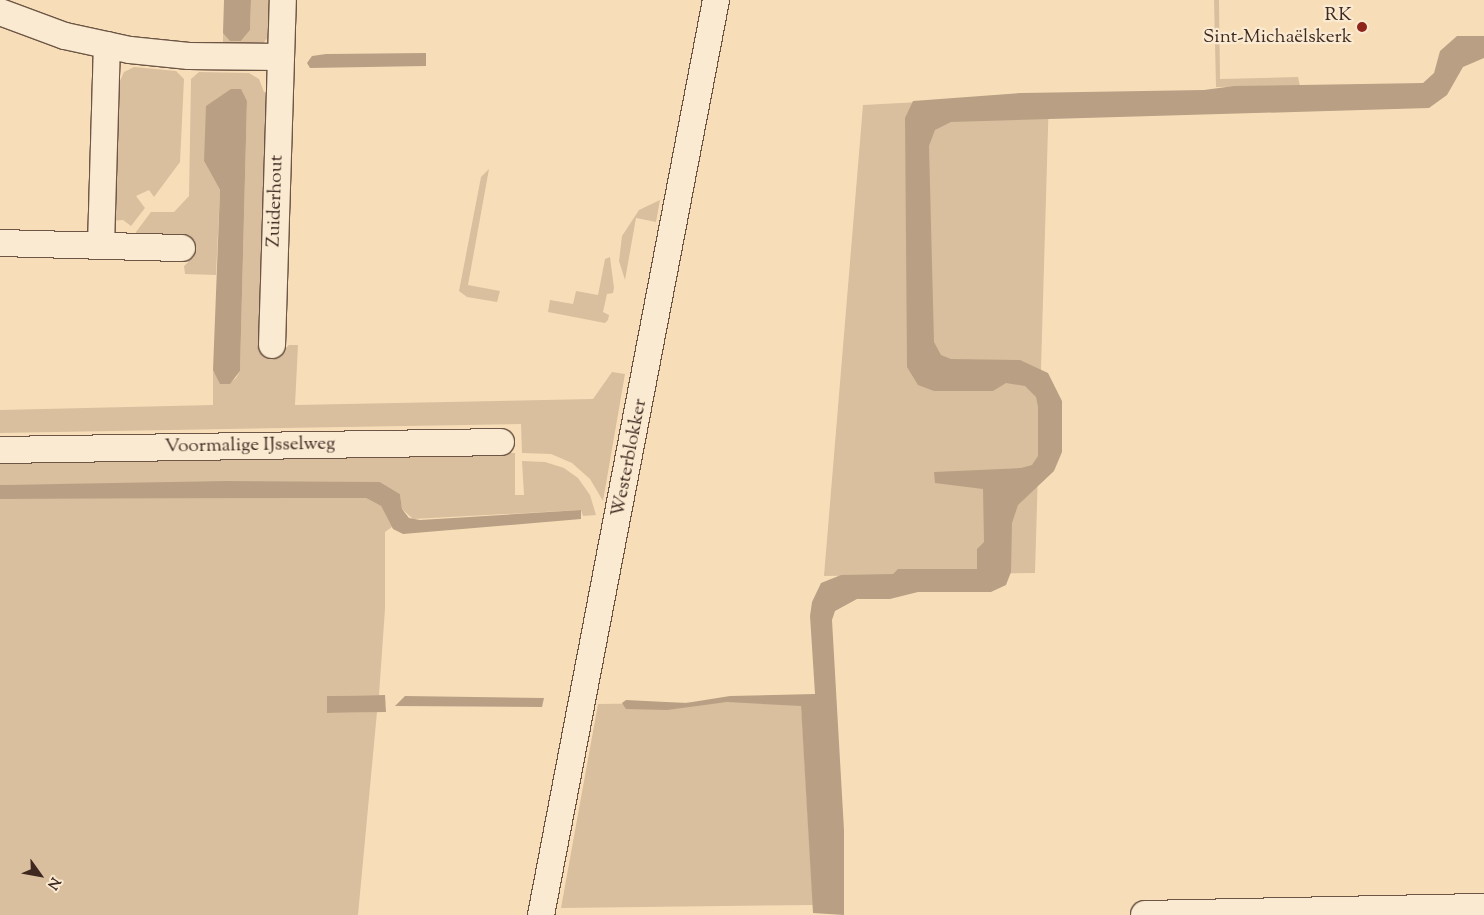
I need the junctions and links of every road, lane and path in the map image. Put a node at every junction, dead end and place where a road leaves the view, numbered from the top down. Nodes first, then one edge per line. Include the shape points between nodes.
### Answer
1 (283, 0) edge
2 (716, 0) edge
3 (0, 12) edge
4 (107, 45) junction
5 (281, 57) junction
6 (0, 243) edge
7 (101, 246) junction
8 (182, 248) dead end
9 (272, 345) dead end
10 (501, 442) dead end
11 (0, 450) edge
12 (1484, 908) edge
13 (541, 915) edge
14 (1145, 915) edge

1 - 5 street, Zuiderhout
2 - 13 street, Westerblokker
3 - 4 street via 65,36
4 - 5 street via 189,56
4 - 7 street
5 - 9 street, Zuiderhout
6 - 7 street
7 - 8 street
10 - 11 street, Voormalige IJsselweg
12 - 14 street

